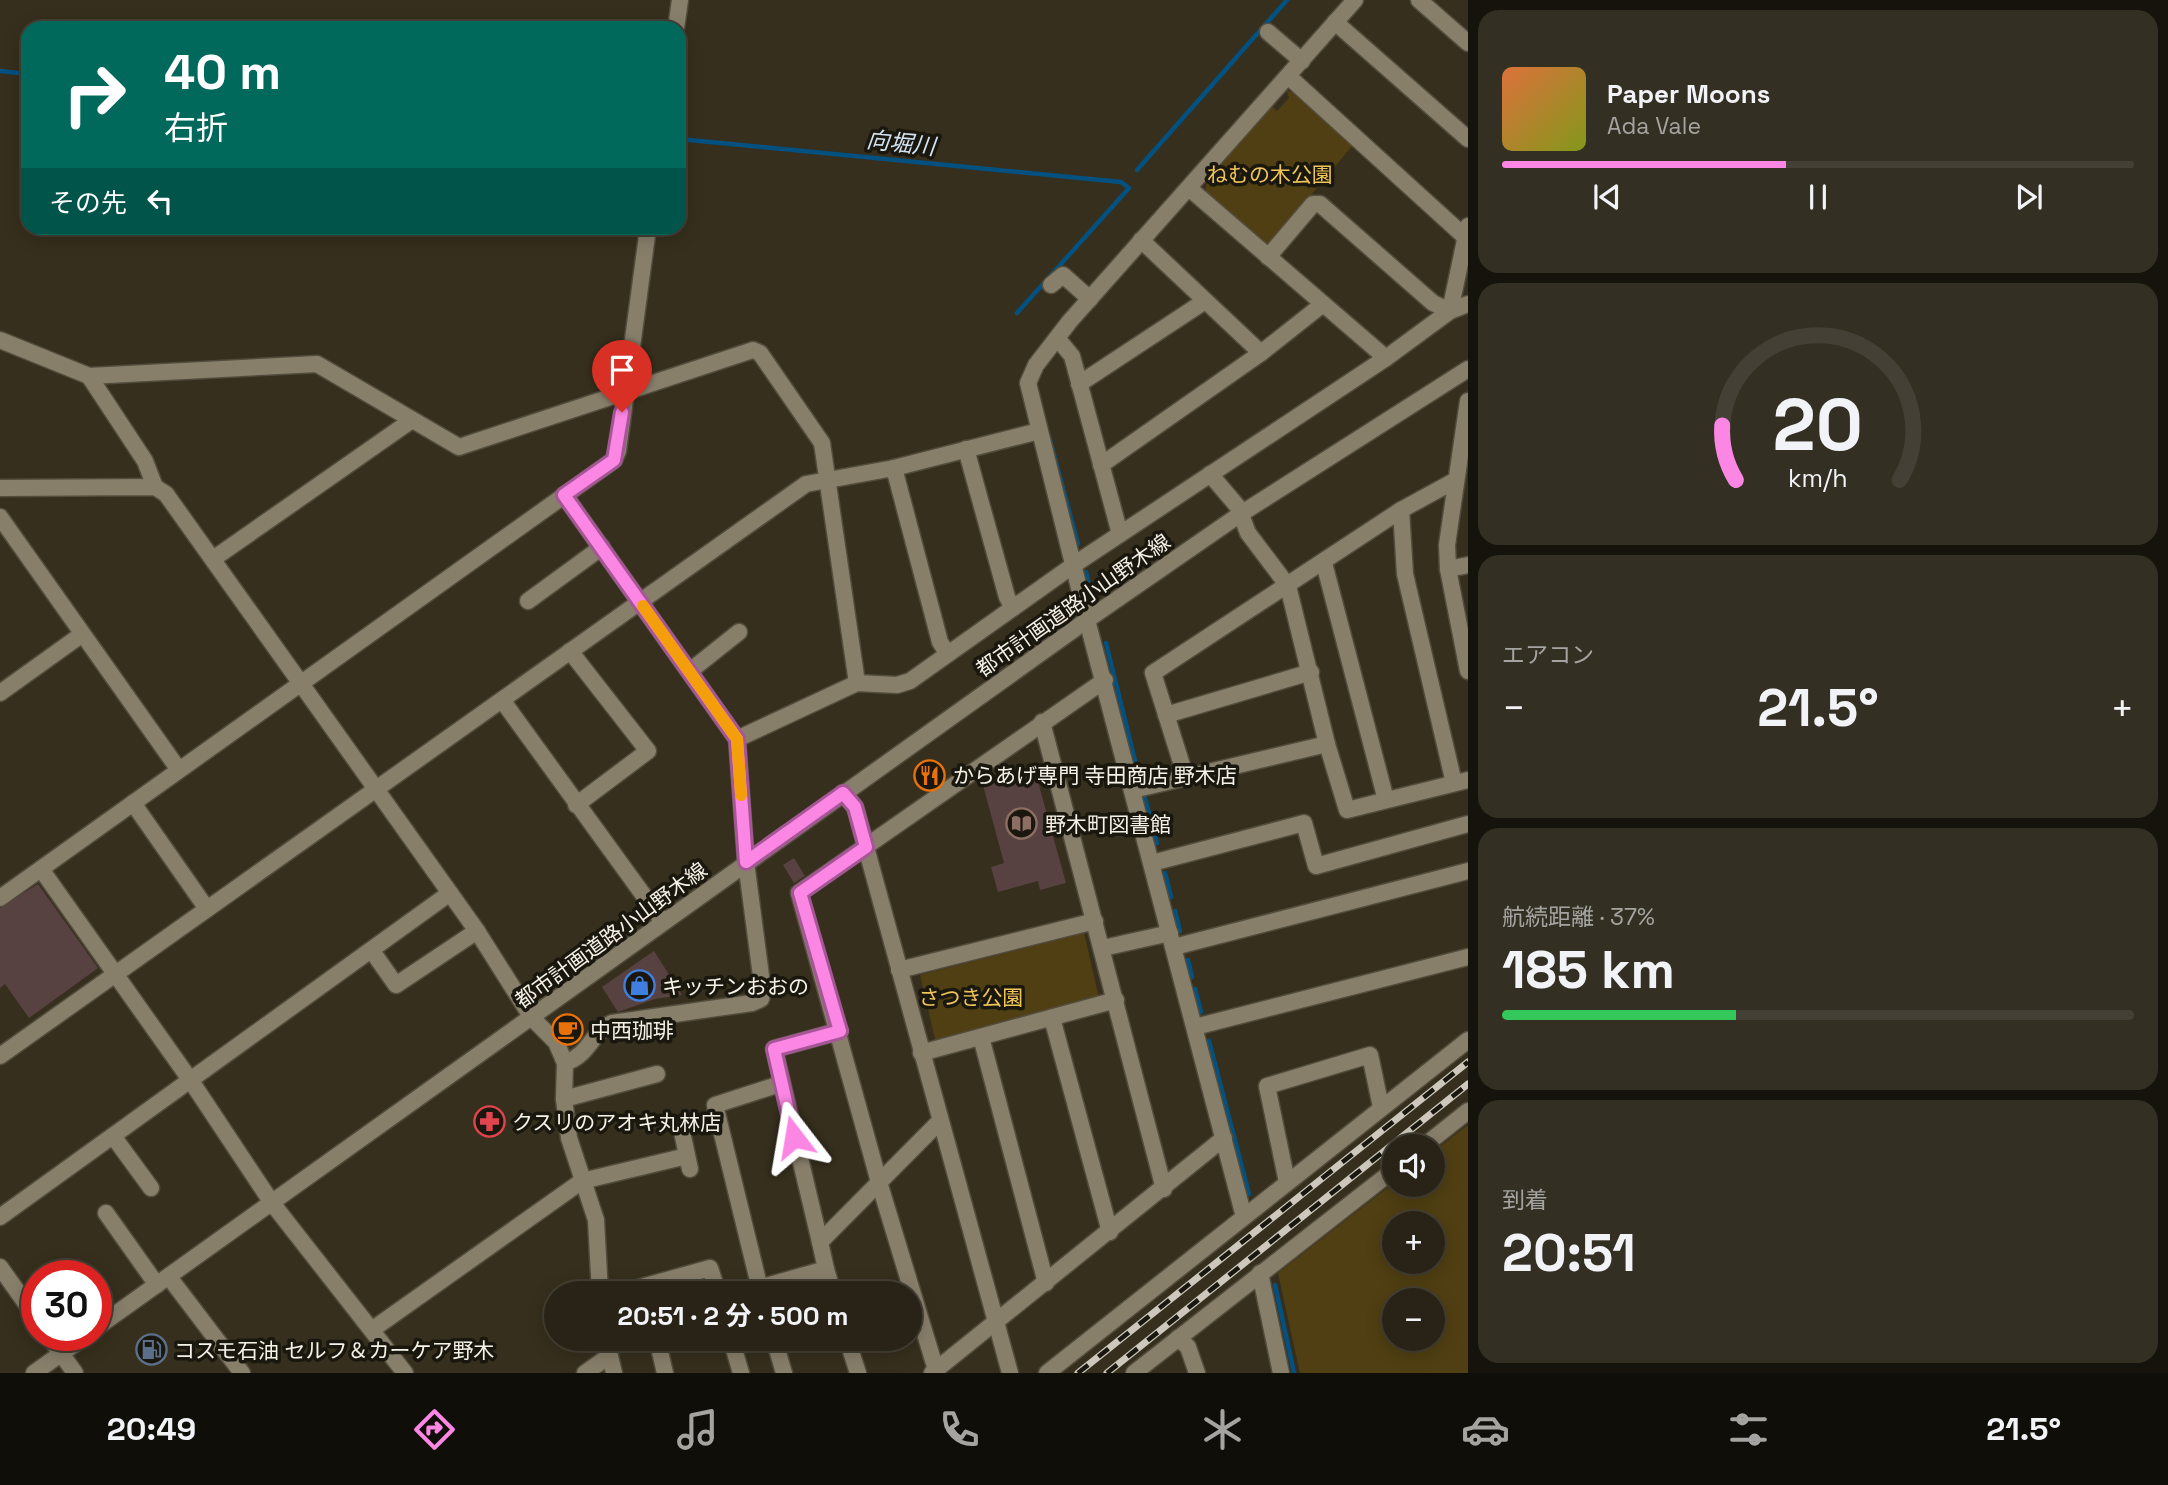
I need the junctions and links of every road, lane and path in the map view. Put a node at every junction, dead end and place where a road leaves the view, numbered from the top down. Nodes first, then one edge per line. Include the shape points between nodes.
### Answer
1 (680, 0) edge
2 (1355, 0) edge
3 (1419, 0) edge
4 (677, 21) edge
5 (1335, 22) junction
6 (1268, 32) dead end
7 (1468, 43) edge
8 (1302, 61) junction
9 (1288, 76) junction
10 (1468, 139) edge
11 (1190, 189) junction
12 (1466, 231) edge
13 (647, 235) edge
14 (1141, 240) junction
15 (1268, 257) junction
16 (1051, 285) dead end
17 (1090, 299) junction
18 (1205, 301) junction
19 (1323, 304) junction
20 (1468, 304) edge
21 (1450, 311) junction
22 (1057, 338) junction
23 (0, 340) edge
24 (1261, 353) junction
25 (1386, 358) junction
26 (1468, 369) edge
27 (89, 376) junction
28 (1079, 384) junction
29 (625, 392) junction
30 (1468, 401) edge
31 (412, 420) junction
32 (1039, 430) junction
33 (966, 449) junction
34 (1101, 465) junction
35 (894, 468) junction
36 (1210, 474) junction
37 (826, 480) junction
38 (1456, 480) junction
39 (155, 487) junction
40 (0, 488) edge
41 (564, 495) junction
42 (1401, 510) junction
43 (1239, 514) junction
44 (0, 517) edge
45 (1120, 534) junction
46 (602, 547) junction
47 (213, 559) junction
48 (1324, 563) junction
49 (1075, 564) junction
50 (1468, 565) edge
51 (1448, 569) junction
52 (1289, 586) junction
53 (639, 600) junction
54 (528, 601) dead end
55 (1013, 608) junction
56 (1087, 620) junction
57 (739, 632) dead end
58 (81, 635) junction
59 (570, 651) junction
60 (947, 653) junction
61 (690, 671) junction
62 (1468, 671) edge
63 (1311, 672) junction
64 (1105, 680) junction
65 (857, 683) junction
66 (300, 684) junction
67 (0, 693) edge
68 (502, 700) junction
69 (1166, 715) junction
70 (1042, 722) junction
71 (737, 739) junction
72 (1327, 744) junction
73 (179, 770) junction
74 (1186, 778) junction
75 (1461, 782) edge
76 (375, 789) junction
77 (1133, 790) junction
78 (843, 793) junction
79 (1386, 800) junction
80 (133, 803) junction
81 (576, 805) junction
82 (1468, 824) edge
83 (866, 847) junction
84 (746, 862) junction
85 (1152, 863) junction
86 (41, 869) junction
87 (1468, 871) edge
88 (450, 893) junction
89 (0, 898) edge
90 (207, 909) junction
91 (1096, 921) junction
92 (663, 922) junction
93 (477, 932) junction
94 (1172, 940) junction
95 (1103, 948) junction
96 (372, 951) junction
97 (1468, 957) edge
98 (899, 970) junction
99 (115, 975) junction
100 (1116, 1000) junction
101 (532, 1018) junction
102 (1052, 1018) junction
103 (1195, 1027) junction
104 (840, 1031) junction
105 (981, 1037) junction
106 (1468, 1040) edge
107 (921, 1053) junction
108 (0, 1056) edge
109 (565, 1063) junction
110 (656, 1074) dead end
111 (191, 1080) junction
112 (780, 1084) junction
113 (564, 1099) junction
114 (1381, 1107) junction
115 (1468, 1111) edge
116 (939, 1122) junction
117 (682, 1132) dead end
118 (1438, 1134) edge
119 (113, 1136) junction
120 (1224, 1138) junction
121 (1382, 1179) edge
122 (582, 1181) junction
123 (879, 1182) junction
124 (1287, 1182) junction
125 (151, 1188) dead end
126 (1164, 1189) junction
127 (272, 1202) junction
128 (106, 1213) dead end
129 (0, 1217) edge
130 (1244, 1217) junction
131 (1110, 1232) junction
132 (820, 1242) junction
133 (0, 1267) edge
134 (826, 1269) junction
135 (1260, 1273) junction
136 (163, 1281) junction
137 (599, 1281) edge
138 (670, 1281) edge
139 (714, 1281) edge
140 (758, 1281) edge
141 (790, 1281) edge
142 (830, 1281) edge
143 (1046, 1283) junction
144 (21, 1297) edge
145 (112, 1317) edge
146 (995, 1323) junction
147 (373, 1329) junction
148 (1178, 1338) junction
149 (59, 1351) edge
150 (65, 1351) edge
151 (608, 1351) edge
152 (660, 1351) edge
153 (735, 1351) edge
154 (778, 1351) edge
155 (851, 1351) edge
156 (61, 1354) junction
157 (609, 1356) junction
158 (934, 1372) edge
159 (34, 1373) edge
160 (75, 1373) edge
161 (242, 1373) edge
162 (405, 1373) edge
163 (585, 1373) edge
164 (614, 1373) edge
165 (665, 1373) edge
166 (741, 1373) edge
167 (784, 1373) edge
168 (858, 1373) edge
169 (1010, 1373) edge
170 (1047, 1373) edge
171 (1134, 1373) edge
172 (1197, 1373) edge
173 (1281, 1373) edge

1 - 4 street
2 - 5 street
3 - 7 street
5 - 8 street
5 - 10 street
6 - 8 street
8 - 9 street
9 - 11 street
9 - 12 street
11 - 14 street
11 - 15 street
12 - 21 street
13 - 29 street
14 - 17 street
14 - 18 street
15 - 19 street
15 - 21 street via 1312,204 1320,204 1433,303
16 - 17 street via 1063,275
17 - 22 street
18 - 24 street
18 - 28 street
19 - 24 street
19 - 25 street
20 - 21 street
21 - 25 street
22 - 28 street via 1072,356
22 - 32 street via 1028,383
23 - 27 street
24 - 34 street
25 - 36 street
26 - 43 street, 都市計画道路小山野木線
27 - 31 street via 317,364
27 - 39 street via 145,461
28 - 34 street
29 - 31 street via 459,447
29 - 37 street via 753,350 760,353 822,443
29 - 41 street via 614,460
30 - 38 street
31 - 47 street
32 - 33 street
32 - 49 street
33 - 35 street
33 - 55 street
34 - 45 street
35 - 37 street
35 - 60 street via 940,642
36 - 43 street
36 - 45 street
37 - 53 street via 806,484
37 - 65 street
38 - 42 street
38 - 51 street
39 - 40 street
39 - 47 street via 166,494
41 - 46 street
41 - 66 street
42 - 48 street
42 - 75 street via 1405,574
43 - 52 street
43 - 56 street, 都市計画道路小山野木線
44 - 58 street
45 - 49 street
46 - 53 street
46 - 54 street
47 - 66 street
48 - 52 street
48 - 79 street
49 - 55 street
49 - 56 street
50 - 51 street
51 - 62 street
52 - 63 street
52 - 69 street via 1153,673
53 - 59 street
53 - 61 street
55 - 60 street
56 - 64 street
56 - 78 street, 都市計画道路小山野木線
57 - 61 street
58 - 67 street
58 - 73 street
59 - 68 street
59 - 81 street via 648,751
60 - 65 street via 910,681 897,685
61 - 71 street
63 - 69 street
63 - 72 street
64 - 70 street
64 - 77 street
65 - 71 street
66 - 73 street
66 - 76 street
68 - 76 street
68 - 81 street
69 - 74 street
70 - 83 street
70 - 91 street
71 - 84 street
72 - 74 street
72 - 79 street via 1347,810
73 - 80 street
74 - 77 street
75 - 79 street
76 - 88 street
76 - 90 street
77 - 85 street
78 - 83 street via 855,807
78 - 84 street, 都市計画道路小山野木線
80 - 86 street
80 - 90 street
81 - 92 street
82 - 85 street via 1316,866 1304,823
83 - 98 street
83 - 104 street via 800,893
84 - 92 street, 都市計画道路小山野木線
84 - 109 street via 761,999 612,1023 603,1027 580,1058
85 - 94 street
86 - 89 street
86 - 99 street
87 - 94 street
88 - 93 street
88 - 96 street
90 - 99 street
91 - 95 street
91 - 98 street
92 - 101 street, 都市計画道路小山野木線
93 - 96 street via 396,985
93 - 101 street
94 - 95 street
94 - 103 street
95 - 100 street
96 - 111 street
97 - 103 street
98 - 107 street
99 - 108 street
99 - 111 street
100 - 102 street
100 - 126 street
101 - 109 street via 556,1042
101 - 127 street, 都市計画道路小山野木線
102 - 105 street
102 - 131 street
103 - 120 street
104 - 112 street via 774,1049
104 - 123 street
105 - 107 street
105 - 143 street
106 - 114 street
107 - 116 street
109 - 113 street
110 - 113 street
111 - 119 street
111 - 127 street
112 - 132 street
112 - 140 street via 715,1105
113 - 122 street
114 - 124 street
114 - 124 street via 1370,1055 1267,1086
115 - 118 street
116 - 123 street
116 - 146 street
117 - 122 street via 689,1163
119 - 125 street
119 - 129 street
120 - 126 street
120 - 130 street
121 - 135 street
122 - 137 street via 596,1220
122 - 147 street
123 - 132 street
123 - 158 street
124 - 130 street
126 - 131 street
127 - 136 street, 都市計画道路小山野木線
127 - 147 street
128 - 136 street
130 - 170 street
131 - 143 street
132 - 134 street
133 - 144 street
134 - 141 street
134 - 142 street
135 - 148 street
135 - 173 street
136 - 145 street, 都市計画道路小山野木線
136 - 161 street
138 - 139 street via 710,1268
143 - 146 street
146 - 158 street
146 - 169 street
147 - 162 street
148 - 171 street
148 - 172 street via 1188,1347
149 - 156 street
150 - 156 street
151 - 157 street
152 - 165 street
153 - 166 street
154 - 167 street
155 - 168 street
156 - 159 street
156 - 160 street
157 - 163 street
157 - 164 street

